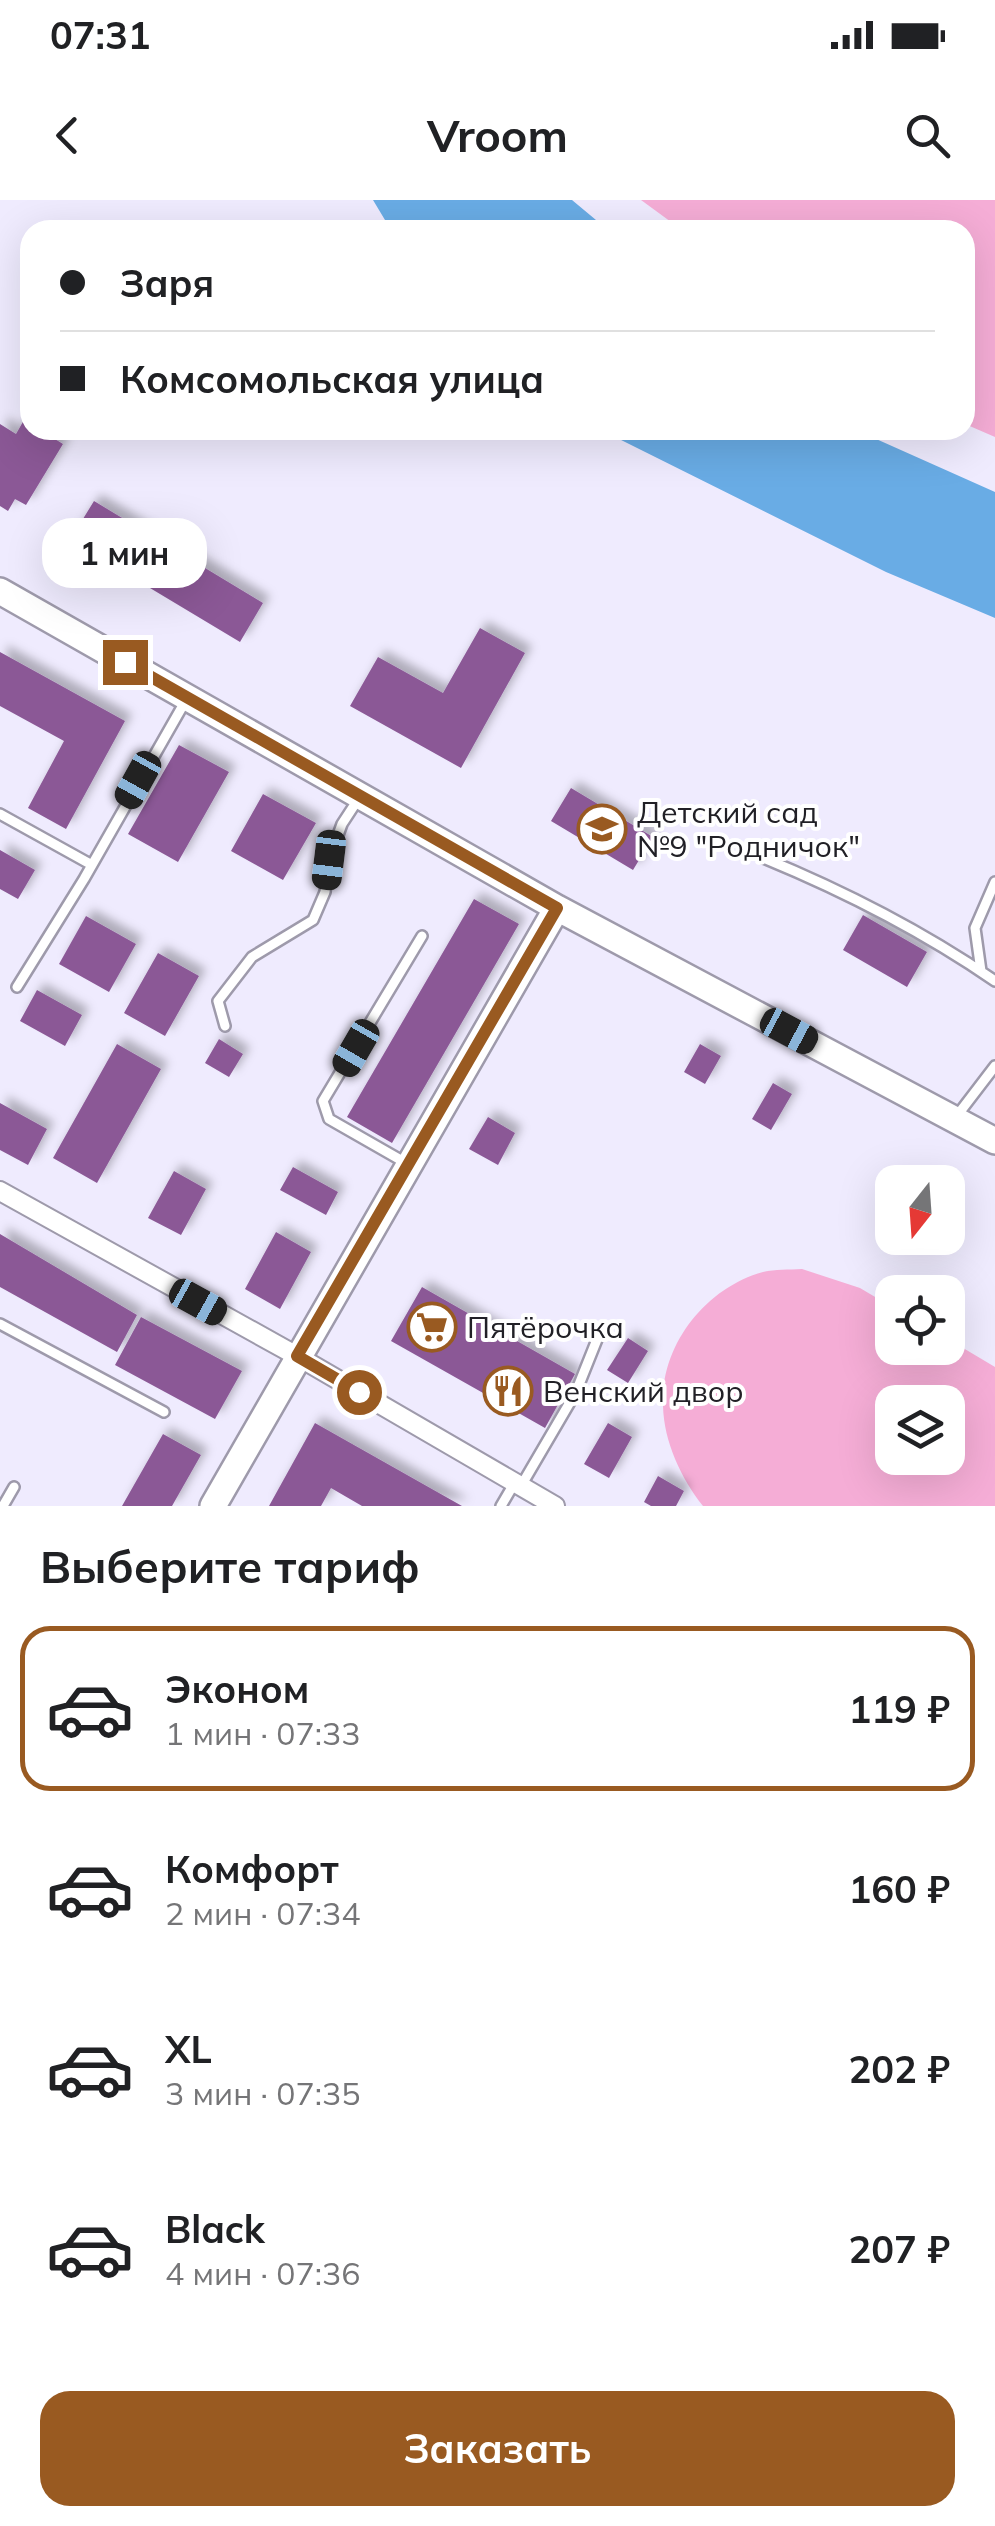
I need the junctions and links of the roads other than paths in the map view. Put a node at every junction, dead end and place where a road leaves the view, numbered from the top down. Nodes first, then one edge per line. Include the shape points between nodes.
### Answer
1 (0, 591) edge
2 (188, 698) junction
3 (360, 796) junction
4 (0, 814) edge
5 (761, 857) dead end
6 (92, 864) junction
7 (995, 882) edge
8 (557, 908) junction
9 (422, 936) dead end
10 (981, 971) junction
11 (995, 981) edge
12 (17, 986) dead end
13 (225, 1026) dead end
14 (995, 1066) edge
15 (955, 1119) junction
16 (995, 1141) edge
17 (408, 1165) junction
18 (0, 1192) edge
19 (0, 1324) edge
20 (598, 1336) dead end
21 (297, 1356) junction
22 (164, 1412) dead end
23 (518, 1484) junction
24 (14, 1487) dead end
25 (3, 1506) edge
26 (213, 1506) edge
27 (502, 1506) edge
28 (555, 1506) edge

1 - 2 main road
2 - 3 main road
2 - 6 lane
3 - 8 main road
3 - 13 lane via 342,824 313,920 252,957 218,1001
4 - 6 lane
5 - 10 lane via 844,891
6 - 12 lane
7 - 10 lane via 975,928
8 - 15 main road
8 - 17 main road
9 - 17 lane via 323,1101 328,1118
10 - 11 lane
14 - 15 lane
15 - 16 main road
17 - 21 main road
18 - 21 street
19 - 22 lane
20 - 23 lane via 576,1392
21 - 23 street
21 - 26 main road
23 - 27 lane
23 - 28 street
24 - 25 lane

